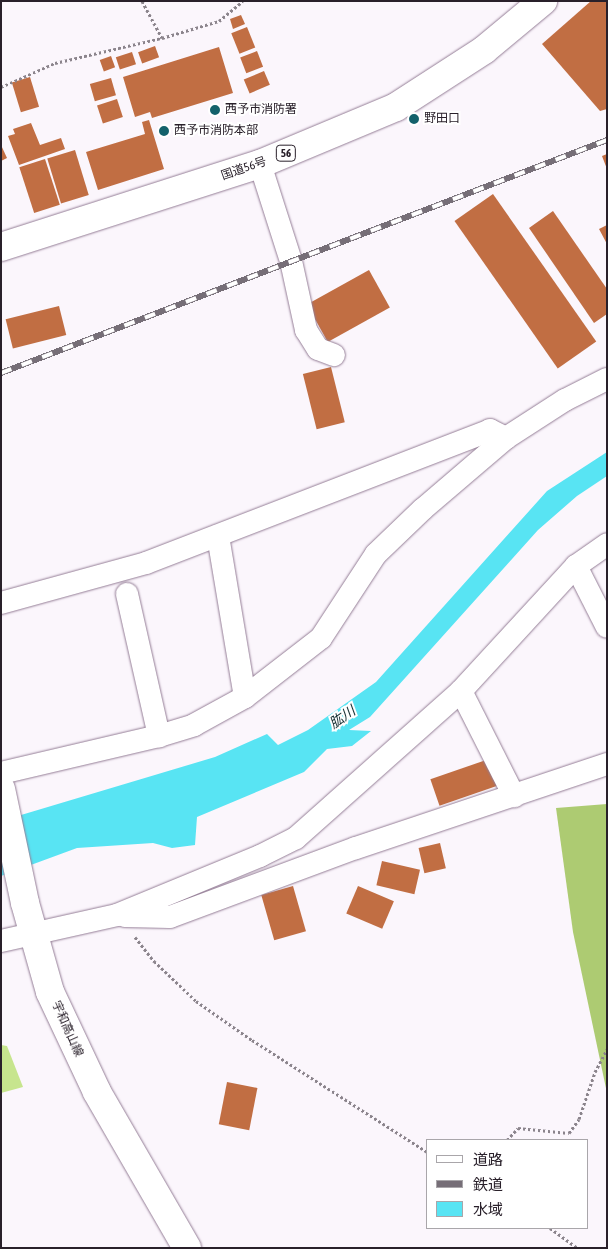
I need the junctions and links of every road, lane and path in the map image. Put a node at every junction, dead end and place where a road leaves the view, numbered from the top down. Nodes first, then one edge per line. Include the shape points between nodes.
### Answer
1 (142, 1) edge
2 (243, 1) edge
3 (543, 1) edge
4 (162, 38) junction
5 (1, 87) edge
6 (260, 164) junction
7 (1, 247) edge
8 (334, 355) dead end
9 (607, 379) edge
10 (506, 438) junction
11 (218, 536) junction
12 (607, 544) edge
13 (576, 566) junction
14 (127, 594) dead end
15 (1, 603) edge
16 (607, 627) edge
17 (461, 691) junction
18 (245, 697) junction
19 (159, 736) junction
20 (607, 764) edge
21 (1, 773) edge
22 (1, 789) edge
23 (514, 796) junction
24 (117, 915) junction
25 (33, 933) junction
26 (1, 941) edge
27 (607, 1048) edge
28 (509, 1139) edge
29 (426, 1151) edge
30 (551, 1229) edge
31 (187, 1248) edge
32 (578, 1248) edge

1 - 4 path
2 - 4 path via 219,21
3 - 6 main road, 国道56号 / 56 via 484,50 396,106
4 - 5 path via 55,63
6 - 7 main road, 国道56号 / 56
6 - 8 street via 291,261 306,330 318,349
9 - 10 street via 565,400
10 - 11 street via 490,430
10 - 18 street via 422,509 376,554 321,638
11 - 15 street via 146,563
11 - 18 street
12 - 13 street
13 - 16 street
13 - 17 street
14 - 19 street
17 - 23 street
17 - 24 street via 296,838
18 - 19 street via 194,725
19 - 21 street
20 - 23 street
22 - 25 main road, 宇和高山線
23 - 24 street via 356,848 170,917
24 - 25 street
24 - 29 path via 154,961 196,1001
25 - 26 street
25 - 31 main road, 宇和高山線 via 50,992 74,1046
27 - 28 path via 579,1119 569,1132 518,1128
30 - 32 path

